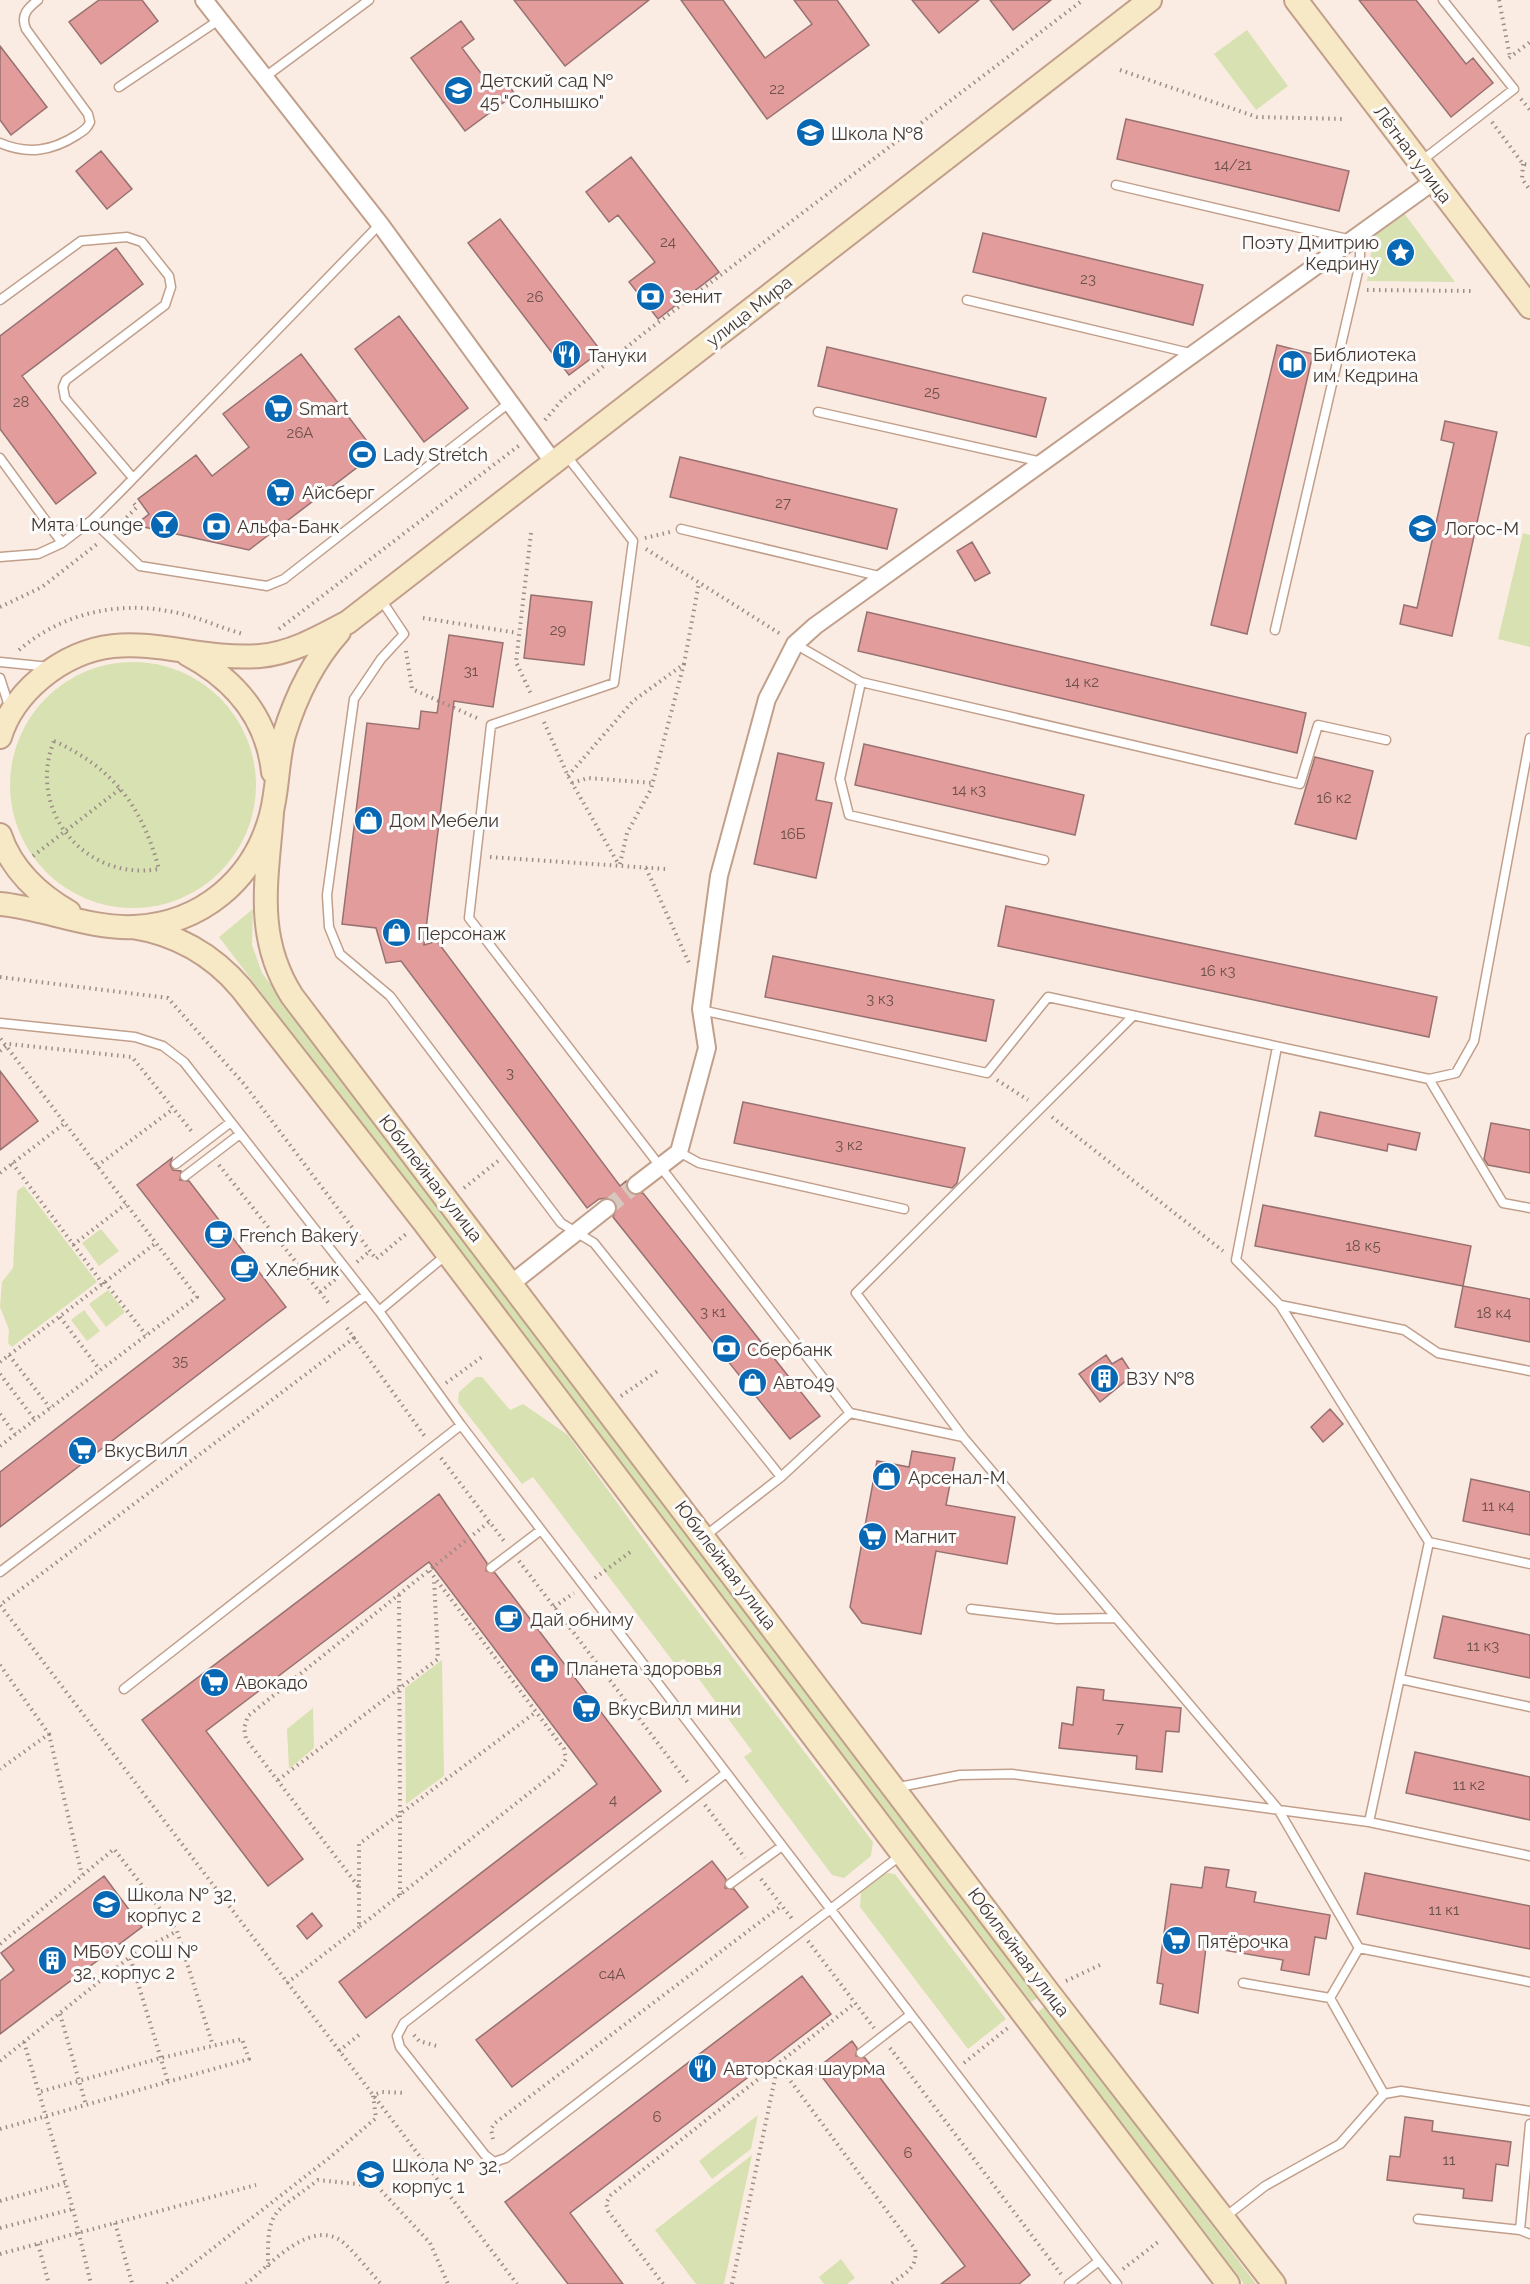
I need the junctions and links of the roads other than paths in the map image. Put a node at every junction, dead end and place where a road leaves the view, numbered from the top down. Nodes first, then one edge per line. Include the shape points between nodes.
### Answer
1 (38, 0) edge
2 (204, 0) edge
3 (369, 0) edge
4 (1150, 0) edge
5 (1296, 0) edge
6 (1443, 0) edge
7 (219, 20) junction
8 (265, 77) junction
9 (119, 87) dead end
10 (0, 143) edge
11 (1419, 162) junction
12 (1434, 181) junction
13 (1116, 185) dead end
14 (380, 224) junction
15 (1352, 240) junction
16 (0, 300) edge
17 (967, 300) dead end
18 (1530, 307) edge
19 (1194, 354) junction
20 (509, 403) junction
21 (818, 412) dead end
22 (0, 458) edge
23 (560, 458) junction
24 (1043, 463) junction
25 (133, 478) junction
26 (92, 519) junction
27 (681, 529) road end
28 (62, 543) junction
29 (0, 557) edge
30 (884, 577) junction
31 (380, 598) junction
32 (348, 622) junction
33 (1275, 630) dead end
34 (795, 644) junction
35 (160, 646) junction
36 (3, 662) edge
37 (54, 668) junction
38 (0, 678) edge
39 (861, 682) junction
40 (10, 715) junction
41 (0, 737) edge
42 (1530, 738) edge
43 (1386, 740) dead end
44 (274, 785) junction
45 (272, 813) junction
46 (0, 835) edge
47 (1044, 860) dead end
48 (0, 904) edge
49 (104, 925) junction
50 (132, 927) junction
51 (702, 1002) junction
52 (1133, 1016) junction
53 (0, 1023) edge
54 (1277, 1047) junction
55 (1429, 1079) junction
56 (231, 1122) junction
57 (240, 1134) junction
58 (679, 1152) junction
59 (176, 1164) dead end
60 (660, 1166) junction
61 (185, 1176) dead end
62 (636, 1185) tunnel mouth
63 (607, 1208) tunnel mouth
64 (1530, 1208) edge
65 (904, 1209) dead end
66 (576, 1232) junction
67 (447, 1255) junction
68 (512, 1283) junction
69 (366, 1294) junction
70 (1280, 1305) junction
71 (379, 1311) junction
72 (1530, 1371) edge
73 (850, 1413) junction
74 (461, 1425) junction
75 (963, 1437) junction
76 (781, 1477) junction
77 (541, 1530) junction
78 (705, 1536) junction
79 (1429, 1542) junction
80 (1530, 1564) edge
81 (491, 1568) dead end
82 (0, 1572) edge
83 (971, 1609) dead end
84 (1115, 1618) junction
85 (1400, 1679) junction
86 (124, 1689) dead end
87 (1530, 1707) edge
88 (726, 1773) junction
89 (894, 1788) junction
90 (1278, 1809) junction
91 (1369, 1822) junction
92 (782, 1846) junction
93 (902, 1855) junction
94 (1530, 1856) edge
95 (730, 1884) dead end
96 (830, 1910) junction
97 (1359, 1948) junction
98 (1530, 1982) edge
99 (1243, 1983) dead end
100 (1329, 1998) junction
101 (910, 2015) junction
102 (861, 2053) dead end
103 (1384, 2094) junction
104 (1530, 2111) edge
105 (1530, 2124) edge
106 (1224, 2218) junction
107 (1418, 2219) dead end
108 (1520, 2230) junction
109 (1530, 2234) edge
110 (1099, 2262) junction
111 (1114, 2281) edge
112 (1070, 2284) edge
113 (1228, 2284) edge
114 (1274, 2284) edge

1 - 10 lane via 25,12 24,25 90,122 84,130 50,149 21,149
2 - 7 street
3 - 8 lane
4 - 23 main road, улица Мира
5 - 11 main road, Лётная улица
6 - 11 lane via 1514,89
7 - 8 street
7 - 9 lane
8 - 14 street
11 - 12 main road, Лётная улица
12 - 15 street
12 - 18 main road, Лётная улица
13 - 15 lane
14 - 20 street
14 - 25 lane
15 - 19 street
15 - 33 lane via 1360,250 1354,289
16 - 25 lane via 86,239 139,239 169,276 171,287 165,304 66,380 63,387 65,398
17 - 19 lane
19 - 24 street
20 - 23 street via 532,435
20 - 26 lane via 284,579 267,586 140,566
21 - 24 lane
22 - 28 lane
23 - 31 main road, улица Мира
23 - 60 lane via 633,541 614,683 491,724 469,918
24 - 30 street
25 - 26 lane
26 - 28 lane
27 - 30 lane
28 - 29 lane via 38,554
30 - 34 street
31 - 32 main road, улица Мира
31 - 66 lane via 404,634 354,699 327,895 329,927 340,954 390,996 561,1223
32 - 35 main road, улица Мира via 292,649 261,656
32 - 44 main road, улица Мира via 324,648 302,686 283,738
34 - 39 lane
34 - 51 street via 767,699 719,876
35 - 37 main road, улица Мира via 105,646 78,654
35 - 44 main road, улица Мира via 211,667 250,706 272,758
36 - 37 lane
37 - 40 main road, улица Мира via 32,686
38 - 40 lane
39 - 43 lane via 1300,784 1318,725
39 - 47 lane via 840,778 849,815
40 - 41 main road, улица Мира
42 - 55 lane via 1474,1041 1456,1073
44 - 45 main road, улица Мира
45 - 50 main road, улица Мира via 264,840 233,886 187,916 160,925
45 - 68 main road, Юбилейная улица via 266,918 272,959 281,978
46 - 49 main road, улица Мира via 32,885 53,903
48 - 49 main road, улица Мира
49 - 50 main road, улица Мира
50 - 67 main road, Юбилейная улица via 173,937 212,958 229,974
51 - 52 lane via 987,1073 1048,998
51 - 58 street via 707,1048
52 - 54 lane
52 - 75 lane via 856,1293
53 - 56 lane via 135,1037 163,1046 184,1062
54 - 55 lane
54 - 70 lane via 1236,1260
55 - 64 lane via 1503,1203
56 - 57 lane
56 - 59 lane
57 - 61 lane
57 - 69 lane
58 - 60 street
58 - 65 lane via 699,1163
60 - 62 street
60 - 73 lane
63 - 66 street
66 - 68 street
66 - 76 lane via 594,1243
67 - 71 lane
67 - 93 main road, Юбилейная улица
68 - 78 main road, Юбилейная улица
69 - 71 lane
69 - 82 lane
70 - 72 lane via 1404,1330 1438,1353
70 - 79 lane
71 - 74 lane
73 - 75 lane
73 - 76 lane
74 - 77 lane
74 - 86 lane
75 - 84 lane
76 - 78 lane
77 - 81 lane
77 - 88 lane
78 - 89 main road, Юбилейная улица
79 - 80 lane
79 - 85 lane
83 - 84 lane via 1057,1619
84 - 90 lane
85 - 87 lane
85 - 91 lane
88 - 92 lane
88 - 96 lane via 404,2023 397,2036 400,2047 494,2162 506,2158
89 - 90 lane via 960,1775 1012,1774
89 - 106 main road, Юбилейная улица
90 - 91 lane
90 - 97 lane
91 - 94 lane
92 - 95 lane
92 - 96 lane
93 - 96 lane
93 - 113 main road, Юбилейная улица
96 - 101 lane
97 - 98 lane
97 - 100 lane
99 - 100 lane
100 - 103 lane
101 - 102 lane
101 - 110 lane
103 - 104 lane via 1401,2091
103 - 106 lane via 1340,2144 1266,2186
105 - 108 lane
106 - 114 main road, Юбилейная улица
107 - 108 lane
108 - 109 lane
110 - 111 lane
110 - 112 lane

